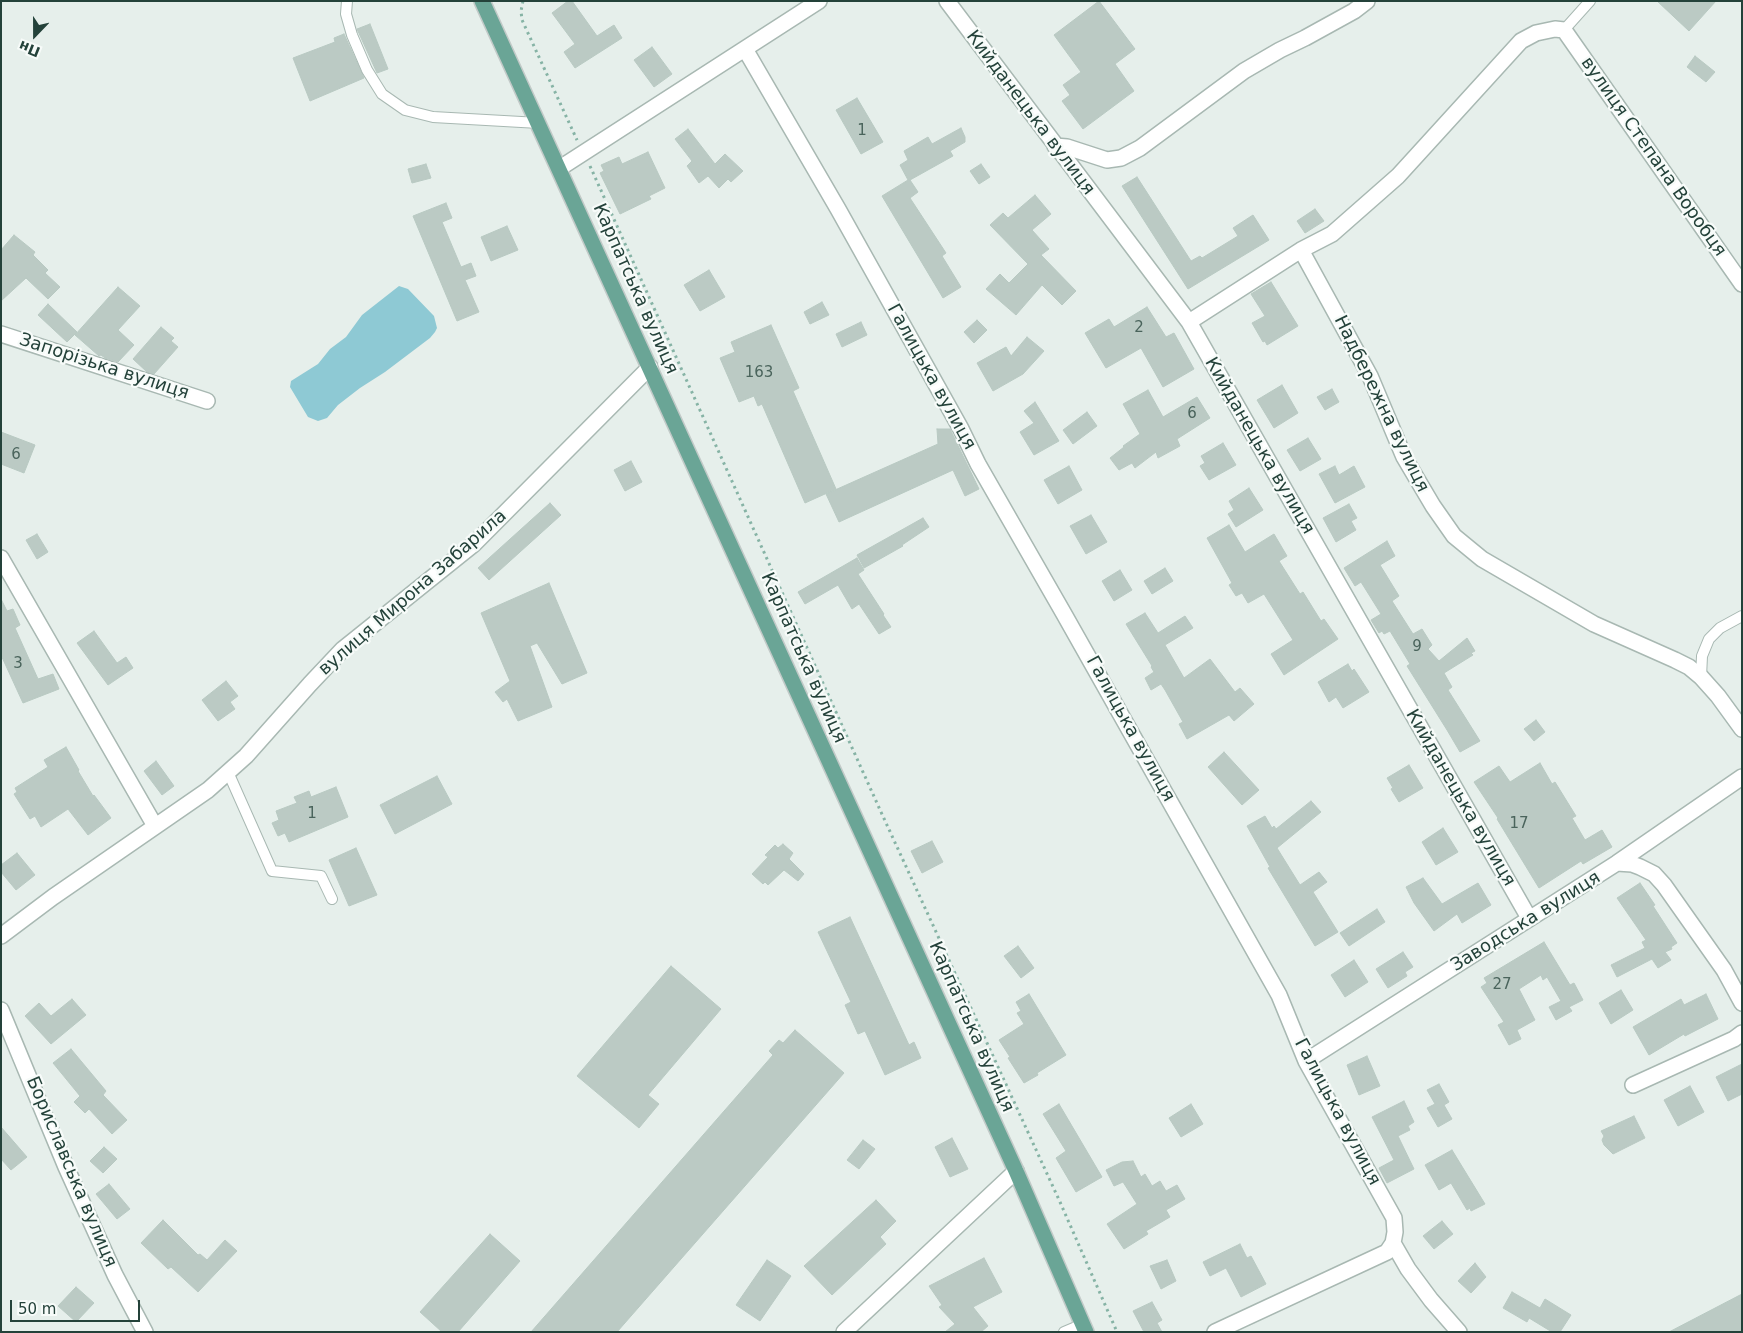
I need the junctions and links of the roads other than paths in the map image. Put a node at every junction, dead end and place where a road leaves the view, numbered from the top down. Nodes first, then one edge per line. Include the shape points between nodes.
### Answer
1 (346, 1) edge
2 (482, 1) edge
3 (819, 1) edge
4 (947, 1) edge
5 (1366, 1) edge
6 (1590, 1) edge
7 (1564, 30) junction
8 (745, 49) junction
9 (539, 123) junction
10 (1055, 146) junction
11 (560, 168) junction
12 (1301, 250) junction
13 (1742, 284) edge
14 (1189, 322) junction
15 (1, 334) edge
16 (650, 366) junction
17 (207, 401) dead end
18 (1, 558) edge
19 (1742, 616) edge
20 (1700, 677) junction
21 (1742, 729) edge
22 (228, 772) junction
23 (1742, 777) edge
24 (155, 826) junction
25 (1617, 863) junction
26 (332, 899) dead end
27 (1529, 918) junction
28 (1, 936) edge
29 (1742, 1003) edge
30 (1, 1010) edge
31 (1742, 1033) edge
32 (1306, 1061) junction
33 (1633, 1085) dead end
34 (1016, 1171) junction
35 (1393, 1243) junction
36 (1084, 1328) edge
37 (145, 1332) edge
38 (844, 1332) edge
39 (1064, 1332) edge
40 (1215, 1332) edge
41 (1459, 1332) edge

1 - 9 lane via 352,35 367,70 382,94 405,110 433,118
2 - 9 main road, Карпатська вулиця
3 - 8 street
4 - 10 street, Кийданецька вулиця
5 - 10 street via 1354,11 1244,71 1140,148 1121,158 1107,160
6 - 7 lane
7 - 12 street via 1536,33 1521,42 1398,176 1332,234
7 - 13 street, вулиця Степана Воробця
8 - 11 street
8 - 32 street, Галицька вулиця via 838,208 978,464 1274,987
9 - 11 main road, Карпатська вулиця
10 - 14 street, Кийданецька вулиця
11 - 16 main road, Карпатська вулиця
12 - 14 street
12 - 20 street, Надбережна вулиця via 1370,376 1404,457 1454,536 1482,559 1586,619 1675,660
14 - 27 street, Кийданецька вулиця
15 - 17 street, Запорізька вулиця
16 - 22 street, вулиця Мирона Забарила via 474,544 344,649
16 - 34 main road, Карпатська вулиця
18 - 24 street
19 - 20 lane via 1708,639
20 - 21 street, Надбережна вулиця
22 - 24 street, вулиця Мирона Забарила via 208,790
22 - 26 lane via 272,871 321,876
23 - 25 street, Заводська вулиця
24 - 28 street, вулиця Мирона Забарила
25 - 27 street, Заводська вулиця
25 - 29 street via 1640,867 1661,881 1724,970
27 - 32 street, Заводська вулиця
30 - 37 street, Бориславська вулиця via 66,1167 115,1276
31 - 33 street
32 - 35 street, Галицька вулиця via 1394,1218
34 - 36 main road, Карпатська вулиця
34 - 38 street
35 - 40 street via 1387,1252
35 - 41 street via 1408,1269
36 - 39 lane

